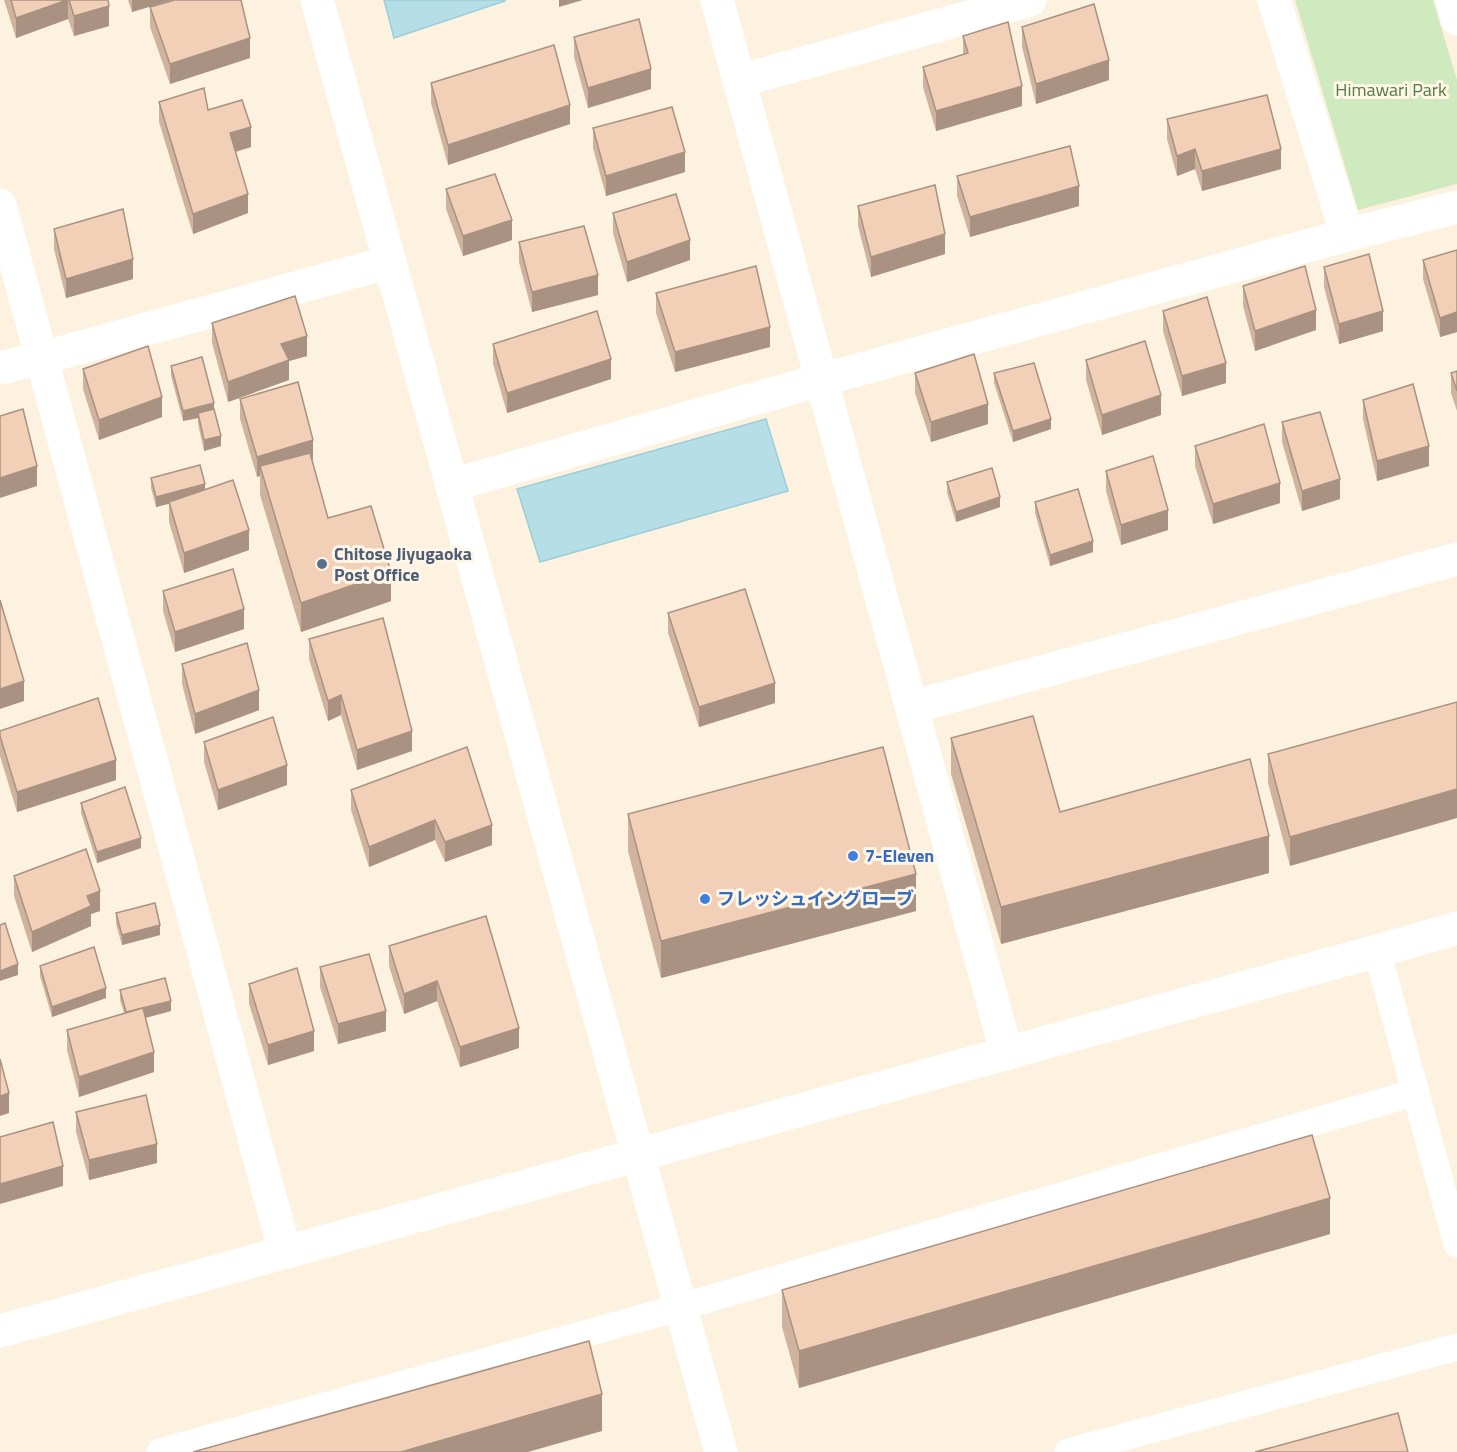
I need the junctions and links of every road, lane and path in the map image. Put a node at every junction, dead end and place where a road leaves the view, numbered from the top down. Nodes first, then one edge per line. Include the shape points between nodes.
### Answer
1 (317, 0) edge
2 (717, 0) edge
3 (1030, 0) edge
4 (1274, 0) edge
5 (1452, 0) edge
6 (1457, 19) edge
7 (739, 81) junction
8 (0, 205) edge
9 (1457, 207) edge
10 (1347, 235) junction
11 (389, 262) junction
12 (42, 358) junction
13 (0, 368) edge
14 (821, 380) junction
15 (452, 485) junction
16 (1457, 559) edge
17 (912, 707) junction
18 (1457, 928) edge
19 (1377, 951) junction
20 (1007, 1054) junction
21 (1416, 1092) junction
22 (638, 1155) junction
23 (1457, 1244) edge
24 (285, 1252) junction
25 (681, 1307) junction
26 (0, 1331) edge
27 (1457, 1347) edge
28 (160, 1452) edge
29 (721, 1452) edge
30 (1068, 1452) edge

1 - 11 street
2 - 7 street
3 - 7 street
4 - 10 street
5 - 6 street
7 - 14 street
8 - 12 street
9 - 10 street
10 - 14 street
11 - 12 street
11 - 15 street
12 - 13 street
12 - 24 street
14 - 15 street
14 - 17 street
15 - 22 street
16 - 17 street
17 - 20 street
18 - 19 street
19 - 20 street
19 - 21 lane
20 - 22 street
21 - 23 lane
21 - 25 lane
22 - 24 street
22 - 25 street
24 - 26 street
25 - 28 lane
25 - 29 street
27 - 30 lane

